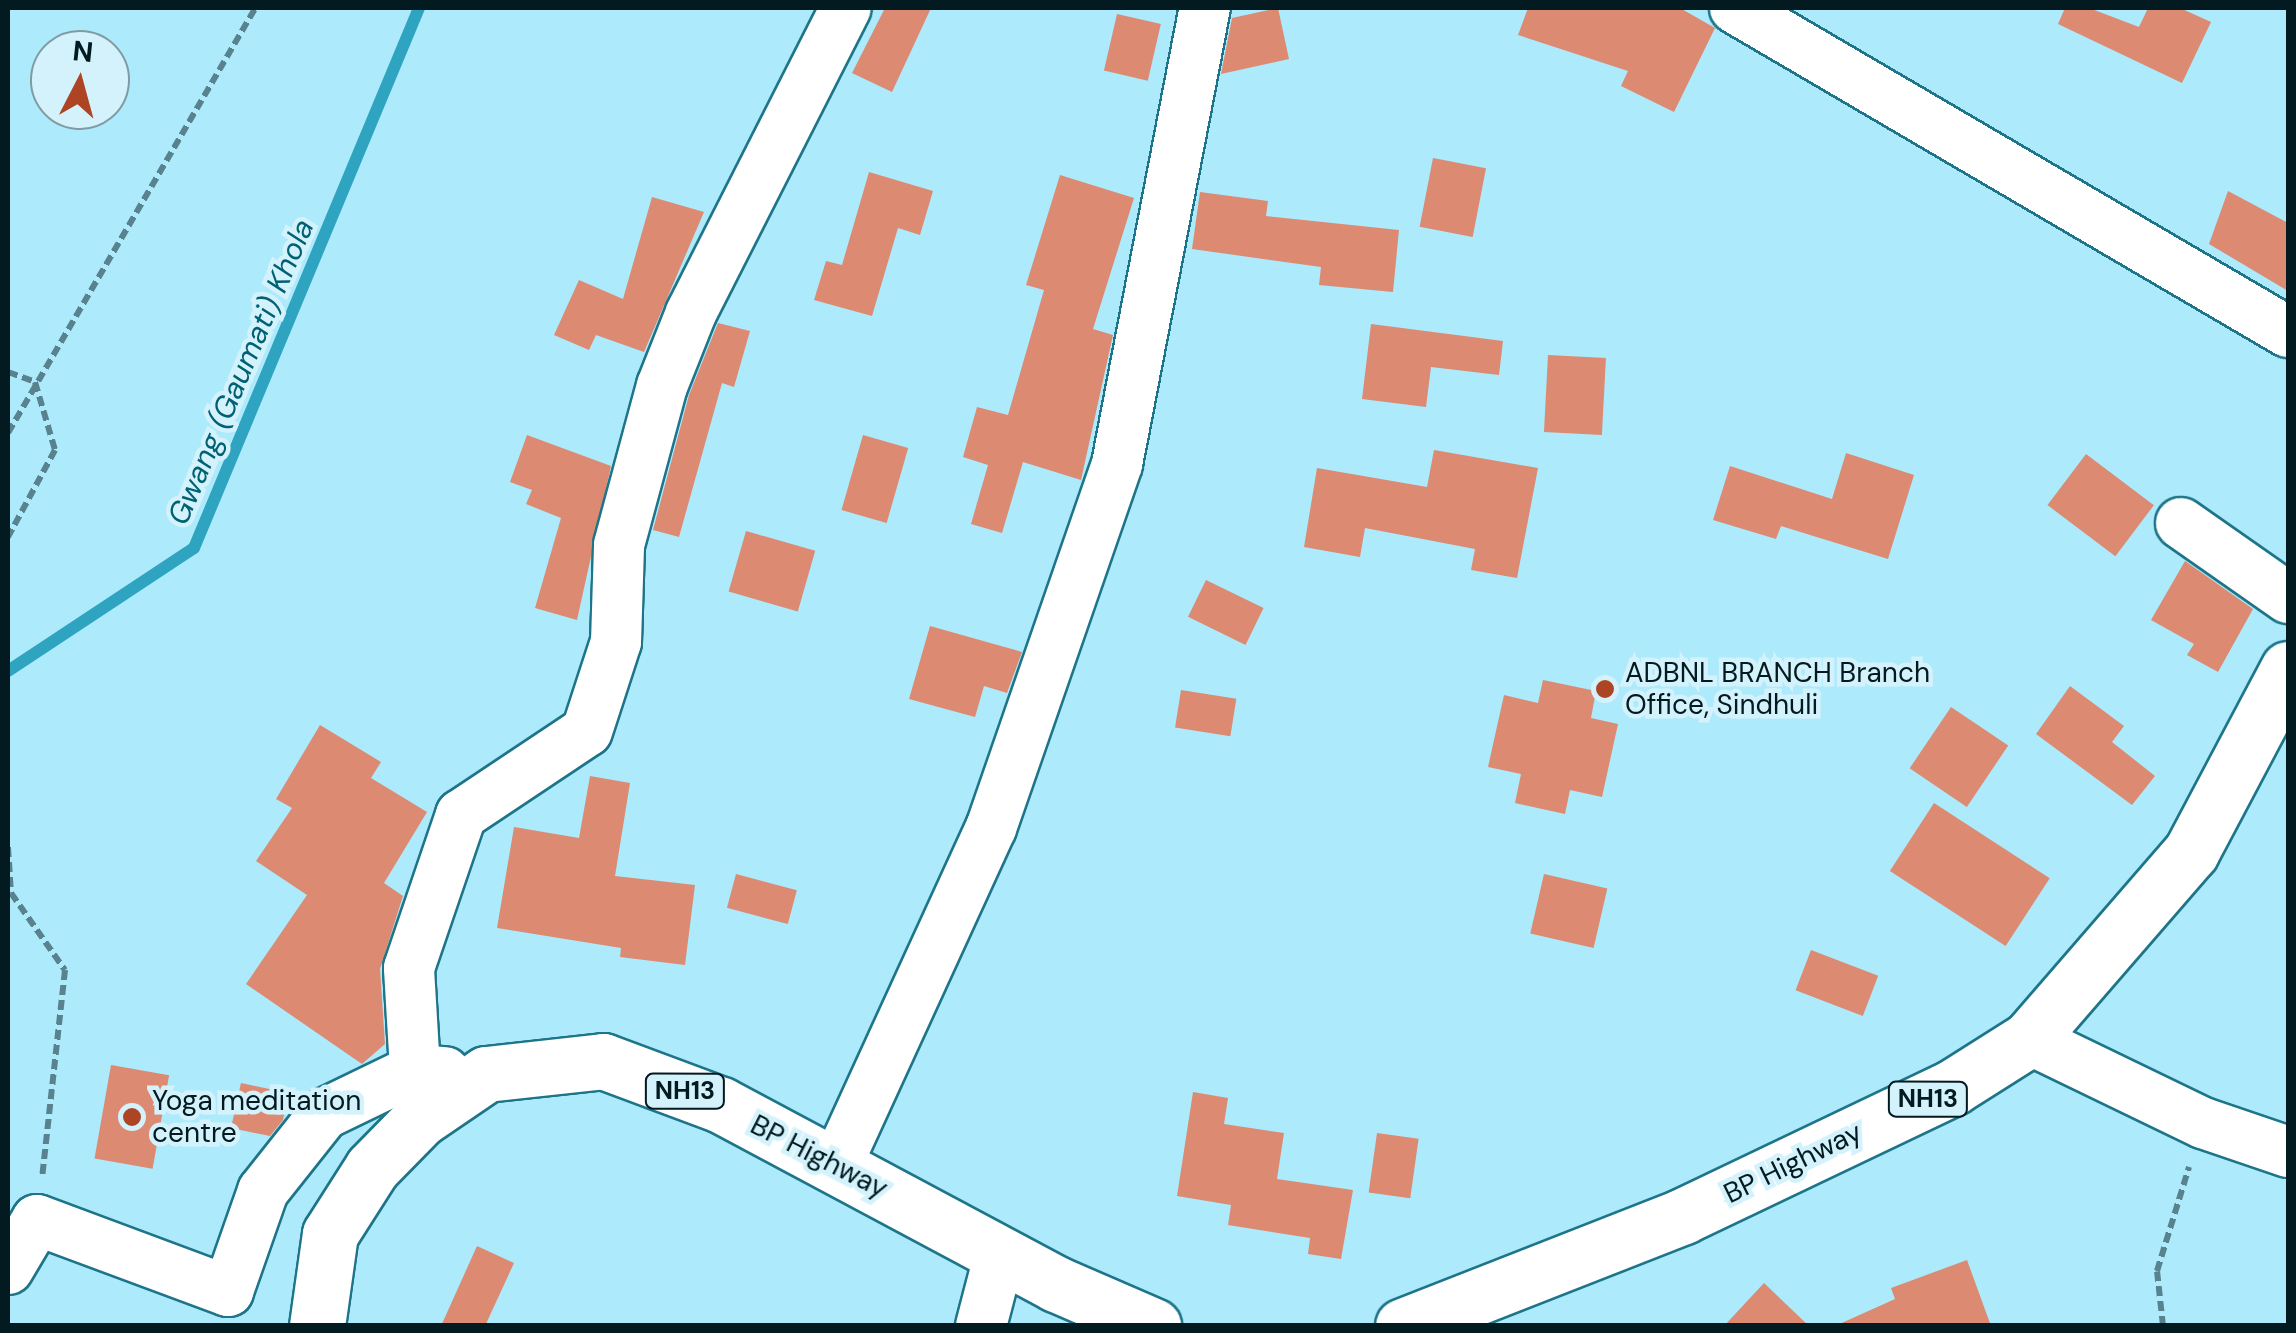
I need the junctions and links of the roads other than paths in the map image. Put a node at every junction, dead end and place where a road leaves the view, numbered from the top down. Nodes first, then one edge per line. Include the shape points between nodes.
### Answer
1 (846, 8) edge
2 (1205, 8) edge
3 (1735, 8) edge
4 (2288, 332) edge
5 (2181, 524) dead end
6 (2288, 598) edge
7 (2288, 670) edge
8 (2029, 1038) junction
9 (414, 1070) junction
10 (486, 1074) junction
11 (2288, 1152) edge
12 (837, 1164) junction
13 (1000, 1253) junction
14 (8, 1268) edge
15 (316, 1326) edge
16 (981, 1326) edge
17 (1153, 1326) edge
18 (1404, 1326) edge

1 - 9 street via 690,313 662,386 619,544 616,642 587,731 461,815 409,968
2 - 12 street via 1117,464 991,828
3 - 4 street
5 - 6 street
7 - 8 highway, BP Highway / NH13 via 2191,852
8 - 11 street via 2203,1123
8 - 18 highway, BP Highway / NH13 via 1953,1088 1683,1216
9 - 10 street
9 - 14 street via 324,1114 264,1191 228,1291 38,1220
10 - 12 highway, BP Highway / NH13 via 603,1061 721,1105 768,1135
10 - 15 highway, BP Highway / NH13 via 420,1119 372,1168 330,1234
12 - 13 highway, BP Highway / NH13
13 - 16 street
13 - 17 highway, BP Highway / NH13

